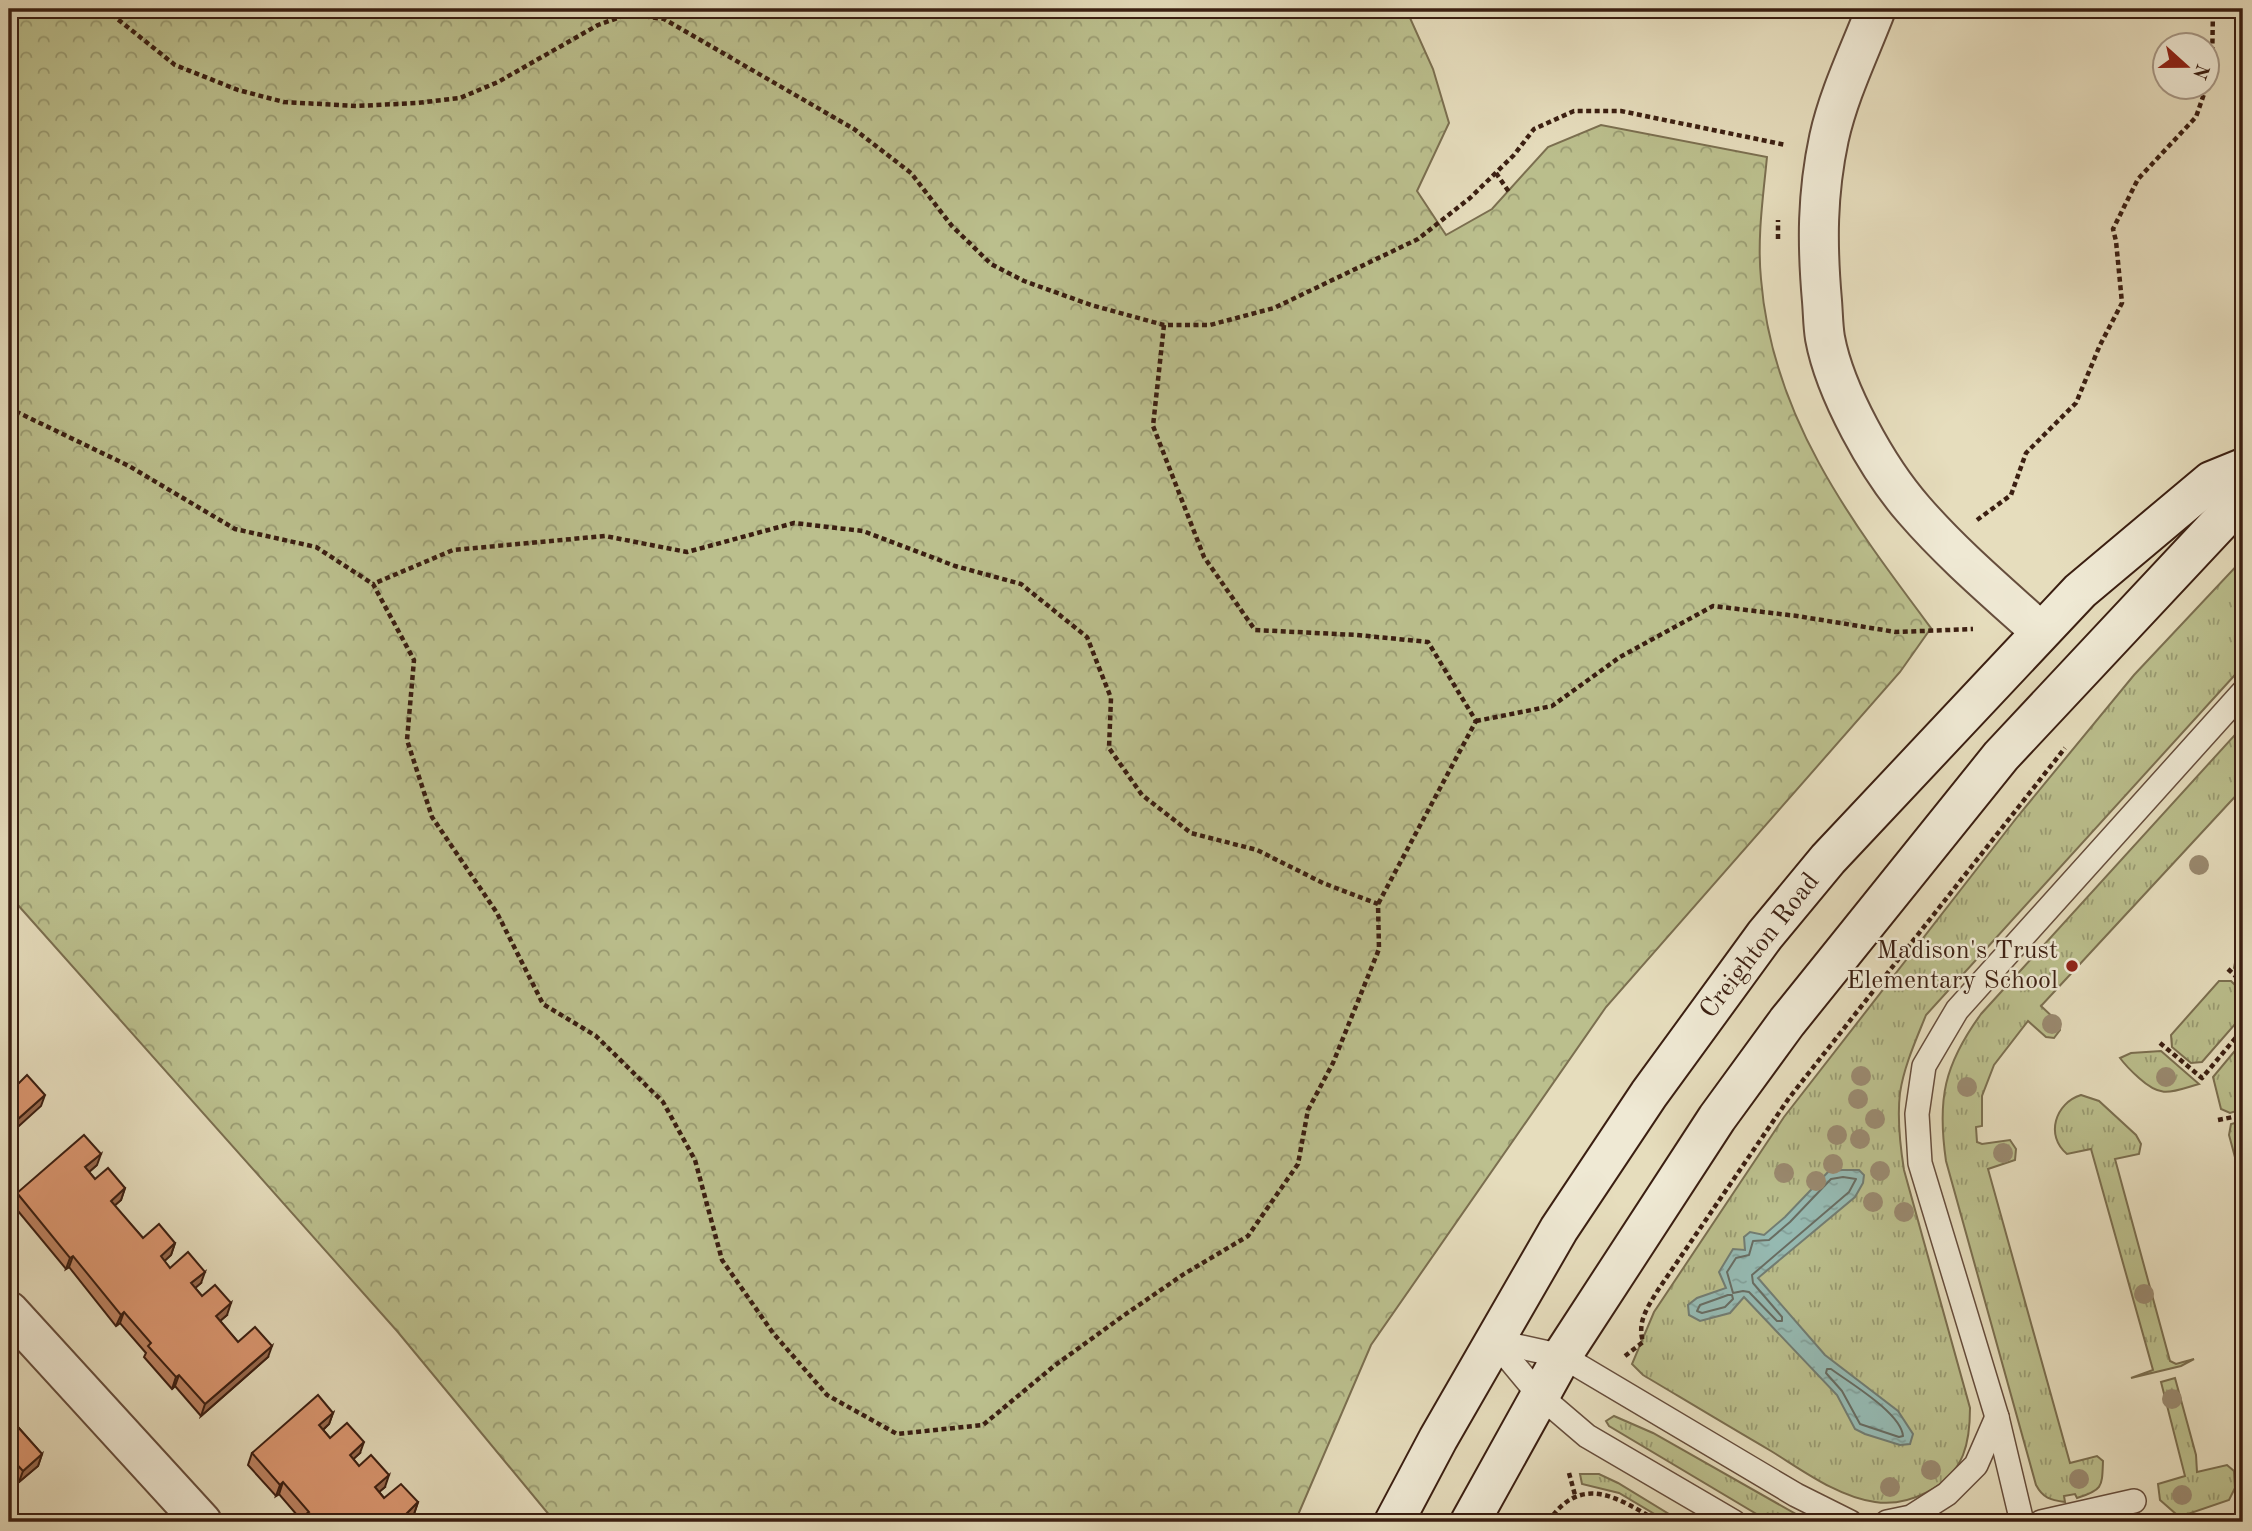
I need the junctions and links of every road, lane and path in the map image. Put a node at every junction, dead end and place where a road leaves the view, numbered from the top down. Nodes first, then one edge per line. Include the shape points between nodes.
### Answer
1 (104, 9) edge
2 (1877, 9) edge
3 (2213, 9) edge
4 (2213, 32) edge
5 (2201, 102) edge
6 (1786, 145) dead end
7 (1496, 173) junction
8 (1509, 192) dead end
9 (1164, 325) junction
10 (9, 406) edge
11 (2243, 468) edge
12 (2243, 490) edge
13 (1970, 525) dead end
14 (373, 584) junction
15 (1973, 629) dead end
16 (2040, 631) junction
17 (2243, 692) edge
18 (1476, 721) junction
19 (2065, 747) dead end
20 (1378, 904) junction
21 (2228, 969) dead end
22 (2243, 984) edge
23 (2243, 1030) edge
24 (2160, 1043) dead end
25 (2243, 1115) edge
26 (2218, 1121) dead end
27 (9, 1311) edge
28 (1494, 1341) junction
29 (1562, 1356) junction
30 (1625, 1356) dead end
31 (1539, 1395) junction
32 (1997, 1417) junction
33 (1569, 1473) dead end
34 (1575, 1495) junction
35 (2134, 1501) dead end
36 (1843, 1519) edge
37 (202, 1522) edge
38 (1394, 1522) edge
39 (1470, 1522) edge
40 (1548, 1522) edge
41 (1659, 1522) edge
42 (1734, 1522) edge
43 (1864, 1522) edge
44 (1887, 1522) edge
45 (2022, 1522) edge
46 (2041, 1522) edge

1 - 9 path via 175,65 238,90 284,102 356,106 460,98 498,82 598,25 629,15 664,19 854,129 911,173 952,226 991,264 1091,305
2 - 16 street via 1838,105 1818,199 1825,338 1847,404 1879,461 1913,508
3 - 4 path
5 - 13 path via 2196,117 2138,179 2113,229 2122,303 2076,403 2026,453 2011,495
6 - 7 path via 1621,111 1573,111 1534,129
7 - 8 path
7 - 9 path via 1418,239 1274,308 1210,325
9 - 18 path via 1153,426 1204,558 1255,630 1428,642
10 - 14 path via 129,466 234,530 316,547
11 - 16 street, Creighton Road via 2211,481 2080,591
12 - 29 street via 2238,503 2001,756 1787,1022 1717,1118
14 - 20 path via 453,550 606,536 687,552 794,523 863,531 956,566 1021,584 1087,637 1111,698 1110,748 1142,795 1191,833 1257,850
14 - 20 path via 414,660 407,740 432,817 497,913 543,1004 596,1037 663,1102 695,1160 722,1260 773,1333 827,1395 897,1434 983,1425 1123,1316 1248,1236 1298,1164 1308,1110 1334,1063 1379,949
15 - 18 path via 1896,632 1713,606 1620,657 1552,706
16 - 28 street, Creighton Road via 1828,859 1765,935 1641,1106 1559,1229
17 - 32 lane via 1957,1010 1924,1066 1917,1114 1920,1163
18 - 20 path
19 - 30 path via 1789,1098 1658,1290 1641,1320 1643,1342
21 - 22 path
23 - 24 path via 2202,1078
25 - 26 path
27 - 37 street
28 - 29 lane
28 - 31 lane
28 - 38 street, Creighton Road
29 - 31 street
29 - 36 lane
31 - 39 street
31 - 42 lane via 1587,1436
32 - 44 lane via 1976,1465 1947,1494 1910,1517
32 - 45 lane
33 - 34 path
34 - 40 path via 1559,1506
34 - 41 path via 1618,1500
35 - 46 lane
36 - 43 lane

